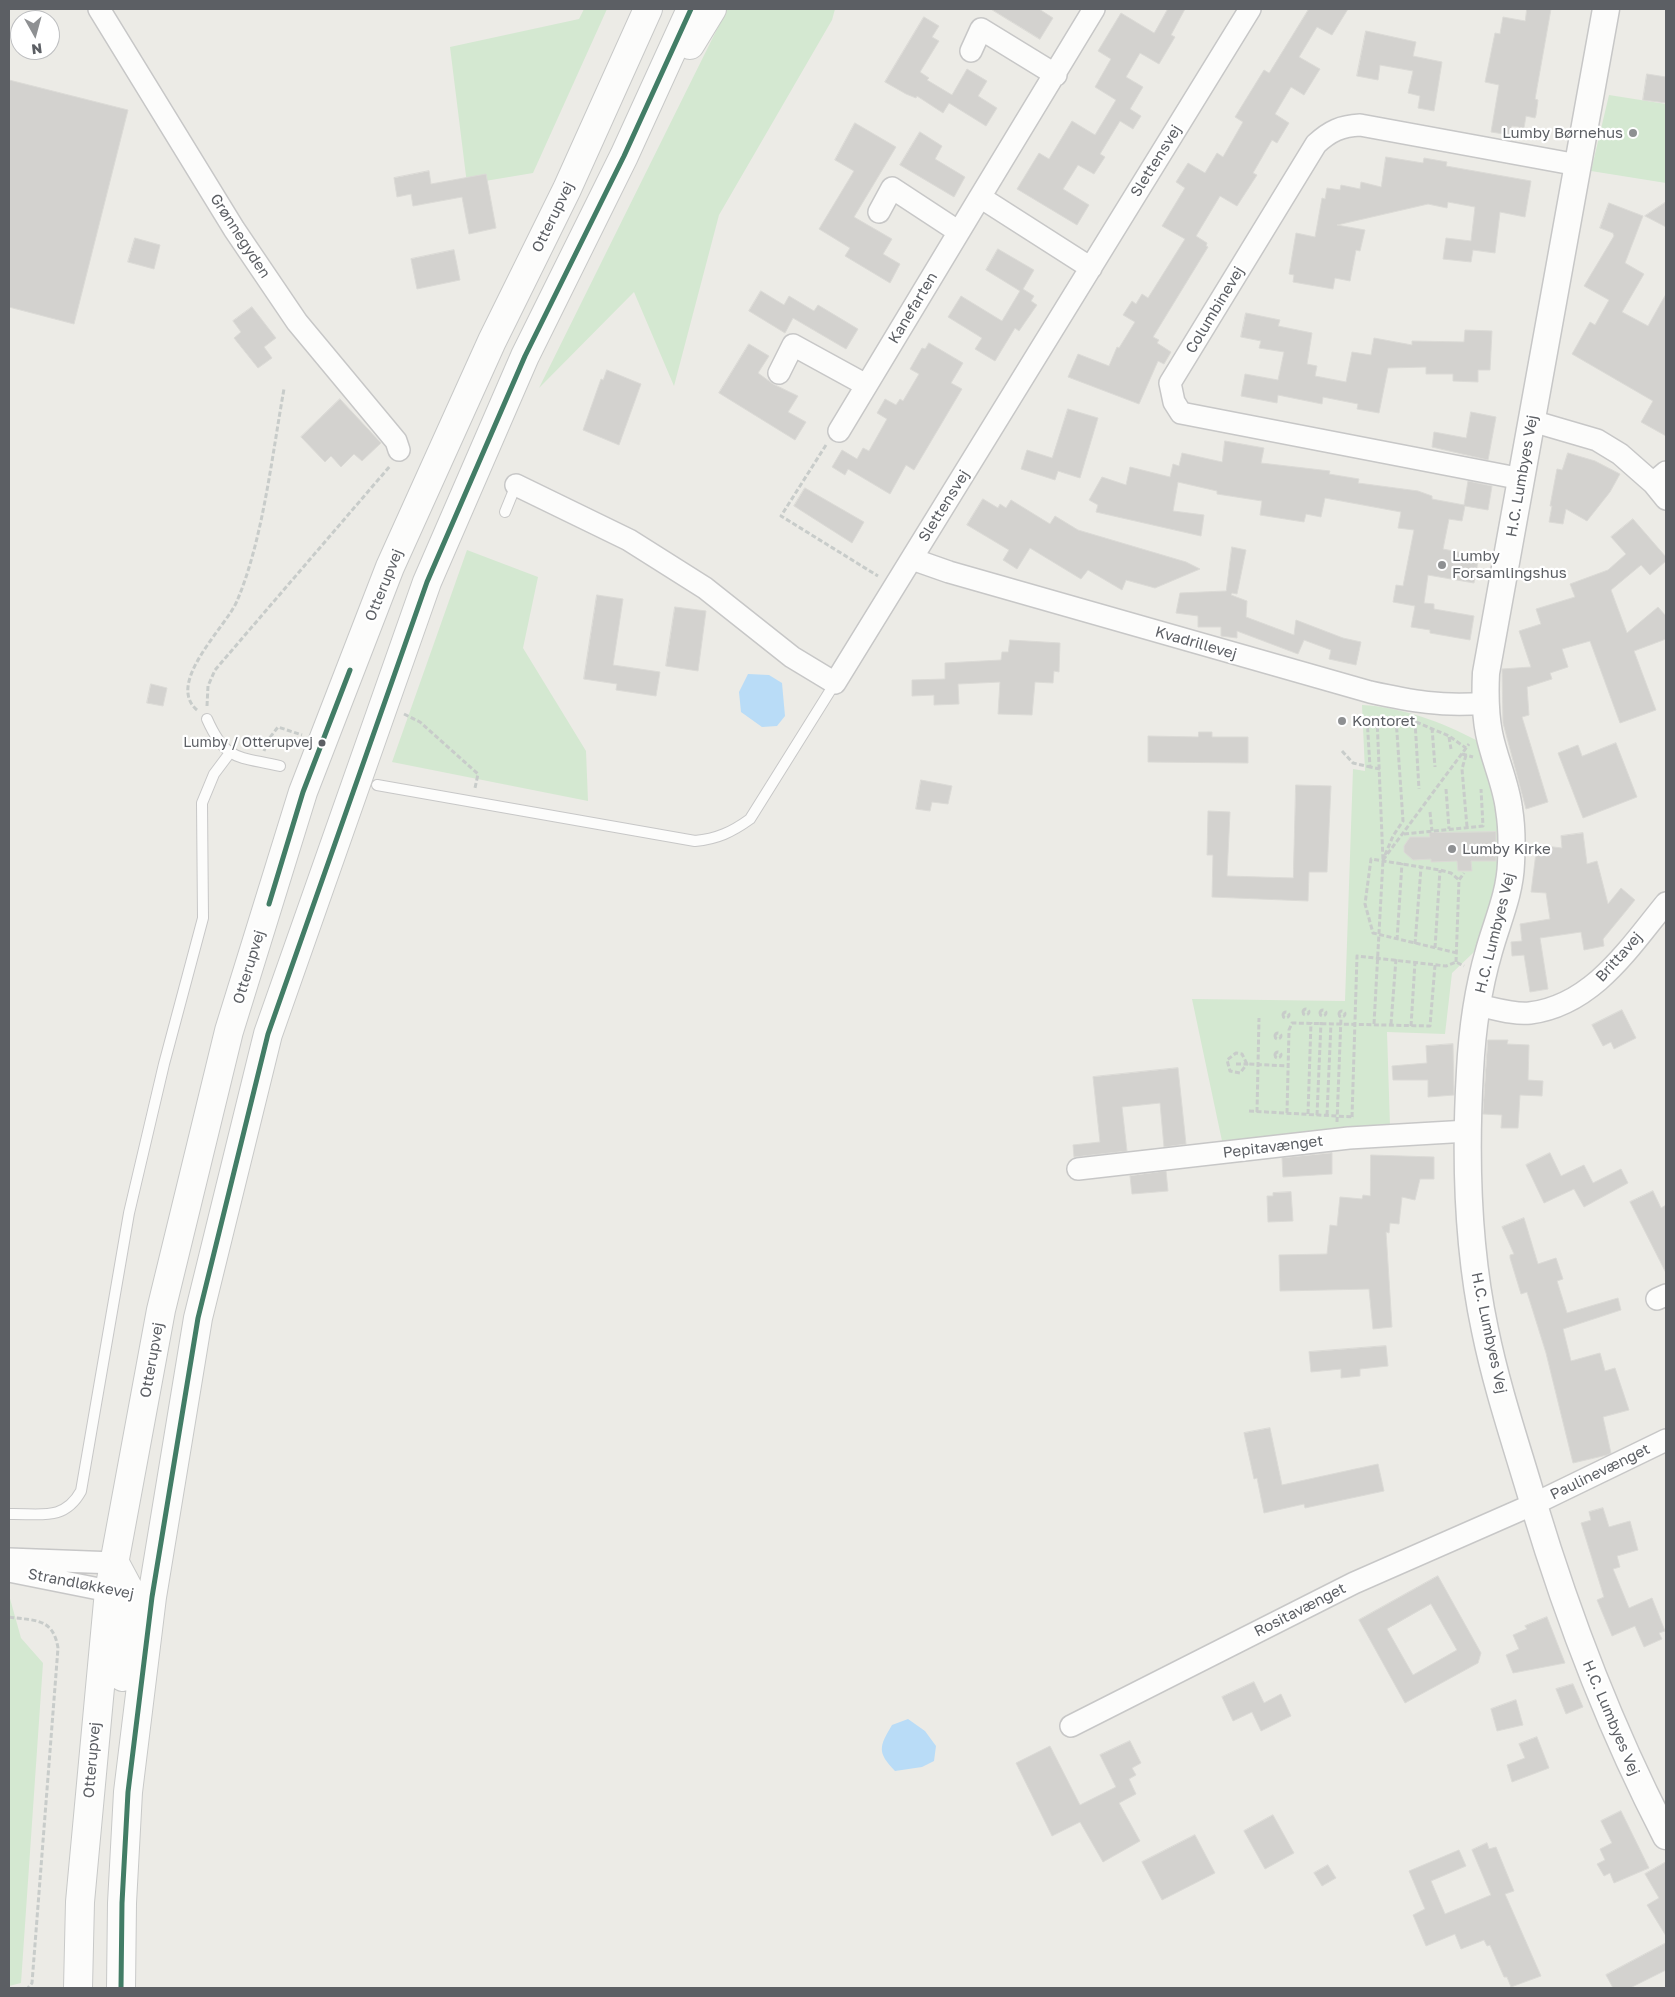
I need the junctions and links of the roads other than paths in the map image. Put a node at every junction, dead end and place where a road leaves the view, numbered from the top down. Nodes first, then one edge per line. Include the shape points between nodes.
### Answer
1 (98, 9) edge
2 (638, 9) edge
3 (648, 9) edge
4 (691, 9) edge
5 (712, 9) edge
6 (1094, 9) edge
7 (1250, 9) edge
8 (1606, 9) edge
9 (971, 51) dead end
10 (1056, 75) junction
11 (590, 136) junction
12 (624, 156) junction
13 (1578, 165) junction
14 (980, 197) junction
15 (879, 212) dead end
16 (959, 232) junction
17 (1091, 268) junction
18 (779, 373) dead end
19 (866, 385) junction
20 (1532, 421) junction
21 (839, 431) road end
22 (398, 450) road end
23 (1522, 479) junction
24 (516, 485) joint
25 (1662, 485) edge
26 (504, 512) dead end
27 (912, 558) junction
28 (835, 683) junction
29 (1485, 703) junction
30 (207, 719) road end
31 (229, 754) junction
32 (280, 766) dead end
33 (378, 784) dead end
34 (1666, 903) edge
35 (1477, 1005) junction
36 (1468, 1131) junction
37 (1078, 1169) dead end
38 (1666, 1440) edge
39 (1534, 1504) junction
40 (9, 1514) edge
41 (9, 1559) edge
42 (115, 1563) junction
43 (9, 1570) edge
44 (131, 1595) junction
45 (1071, 1726) dead end
46 (1666, 1836) edge
47 (78, 1988) edge
48 (120, 1988) edge

1 - 22 street, Grønnegyden via 286,307 396,441
2 - 11 main road
3 - 11 main road, Otterupvej
4 - 12 main road, Otterupvej
5 - 12 main road
6 - 10 street, Kanefarten
7 - 17 street, Slettensvej
8 - 13 street, H.C. Lumbyes Vej
9 - 10 street via 981,29
10 - 14 street, Kanefarten
11 - 42 main road, Otterupvej via 492,341 390,567 303,792 230,1031 161,1310
12 - 44 main road, Otterupvej via 524,356 427,582 268,1034
13 - 20 street, H.C. Lumbyes Vej
13 - 23 street, Columbinevej via 1360,125 1344,126 1329,132 1316,144 1170,383 1174,402 1181,413
14 - 16 street, Kanefarten
14 - 17 street
15 - 16 street via 892,188
16 - 19 street, Kanefarten
17 - 27 street, Slettensvej
18 - 19 street via 793,345
19 - 21 street, Kanefarten
20 - 23 street, H.C. Lumbyes Vej
20 - 25 street via 1598,440
23 - 29 street, H.C. Lumbyes Vej via 1486,673
24 - 26 lane
24 - 28 street via 637,545 705,588 792,657
27 - 28 street, Slettensvej
27 - 29 street, Kvadrillevej via 949,572 1361,690 1430,704
28 - 33 lane via 750,818 732,832 712,839 695,841
29 - 35 street, H.C. Lumbyes Vej via 1489,735 1509,808 1511,868 1507,896 1488,954
30 - 31 lane via 216,739
31 - 32 lane
31 - 40 lane via 214,774 202,803 203,918 129,1213 80,1491 74,1504 61,1513
34 - 35 street, Brittavej via 1602,979 1566,1004 1529,1013
35 - 36 street, H.C. Lumbyes Vej
36 - 37 street, Pepitavænget via 1349,1138
36 - 39 street, H.C. Lumbyes Vej via 1474,1267 1484,1329
38 - 39 street, Paulinevænget
39 - 45 street, Rositavænget via 1354,1583
39 - 46 street, H.C. Lumbyes Vej via 1594,1683 1621,1747
41 - 42 street, Strandløkkevej
42 - 44 main road
43 - 44 street, Strandløkkevej
44 - 47 main road, Otterupvej via 80,1902
44 - 48 main road, Otterupvej via 128,1792

